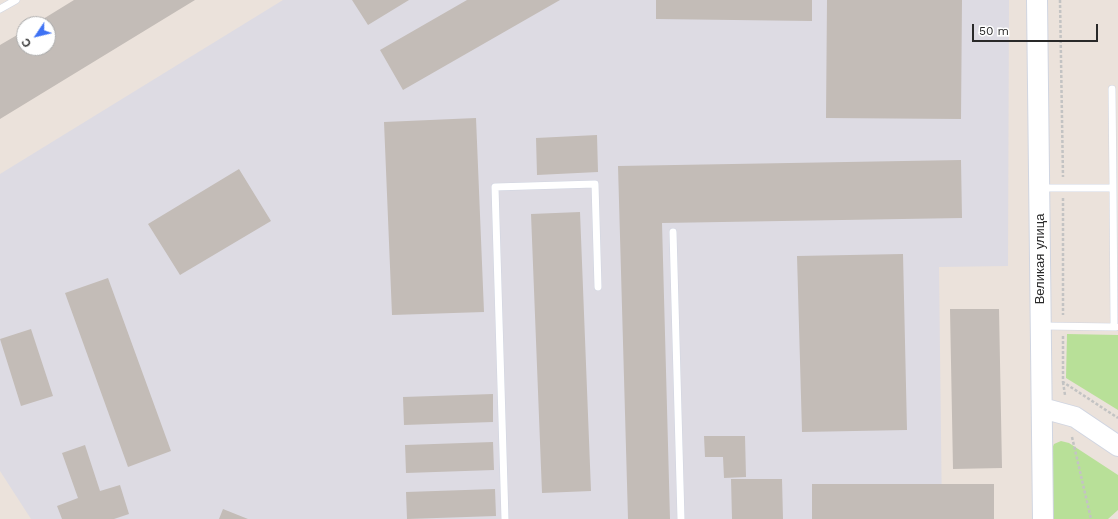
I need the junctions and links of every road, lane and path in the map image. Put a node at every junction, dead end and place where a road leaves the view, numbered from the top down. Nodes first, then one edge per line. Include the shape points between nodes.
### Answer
1 (16, 0) edge
2 (1037, 0) edge
3 (1060, 0) edge
4 (0, 9) edge
5 (1112, 89) dead end
6 (1040, 188) junction
7 (1063, 188) junction
8 (1113, 188) junction
9 (673, 232) dead end
10 (598, 287) dead end
11 (1041, 326) junction
12 (1064, 327) junction
13 (1116, 327) edge
14 (1063, 382) junction
15 (1042, 408) junction
16 (1068, 415) junction
17 (1118, 418) edge
18 (1118, 446) edge
19 (505, 519) edge
20 (681, 519) edge
21 (1043, 519) edge
22 (1090, 519) edge

1 - 4 lane
2 - 6 main road, Великая улица
3 - 7 path
5 - 8 lane
6 - 7 lane
6 - 11 main road, Великая улица
7 - 8 lane
7 - 12 path
8 - 13 lane
9 - 20 lane
10 - 19 lane via 595,184 495,187
11 - 12 lane
11 - 15 main road, Великая улица
12 - 13 lane
12 - 14 path
14 - 16 path
14 - 17 path
15 - 16 main road
15 - 21 main road, Великая улица
16 - 18 main road
16 - 22 path

